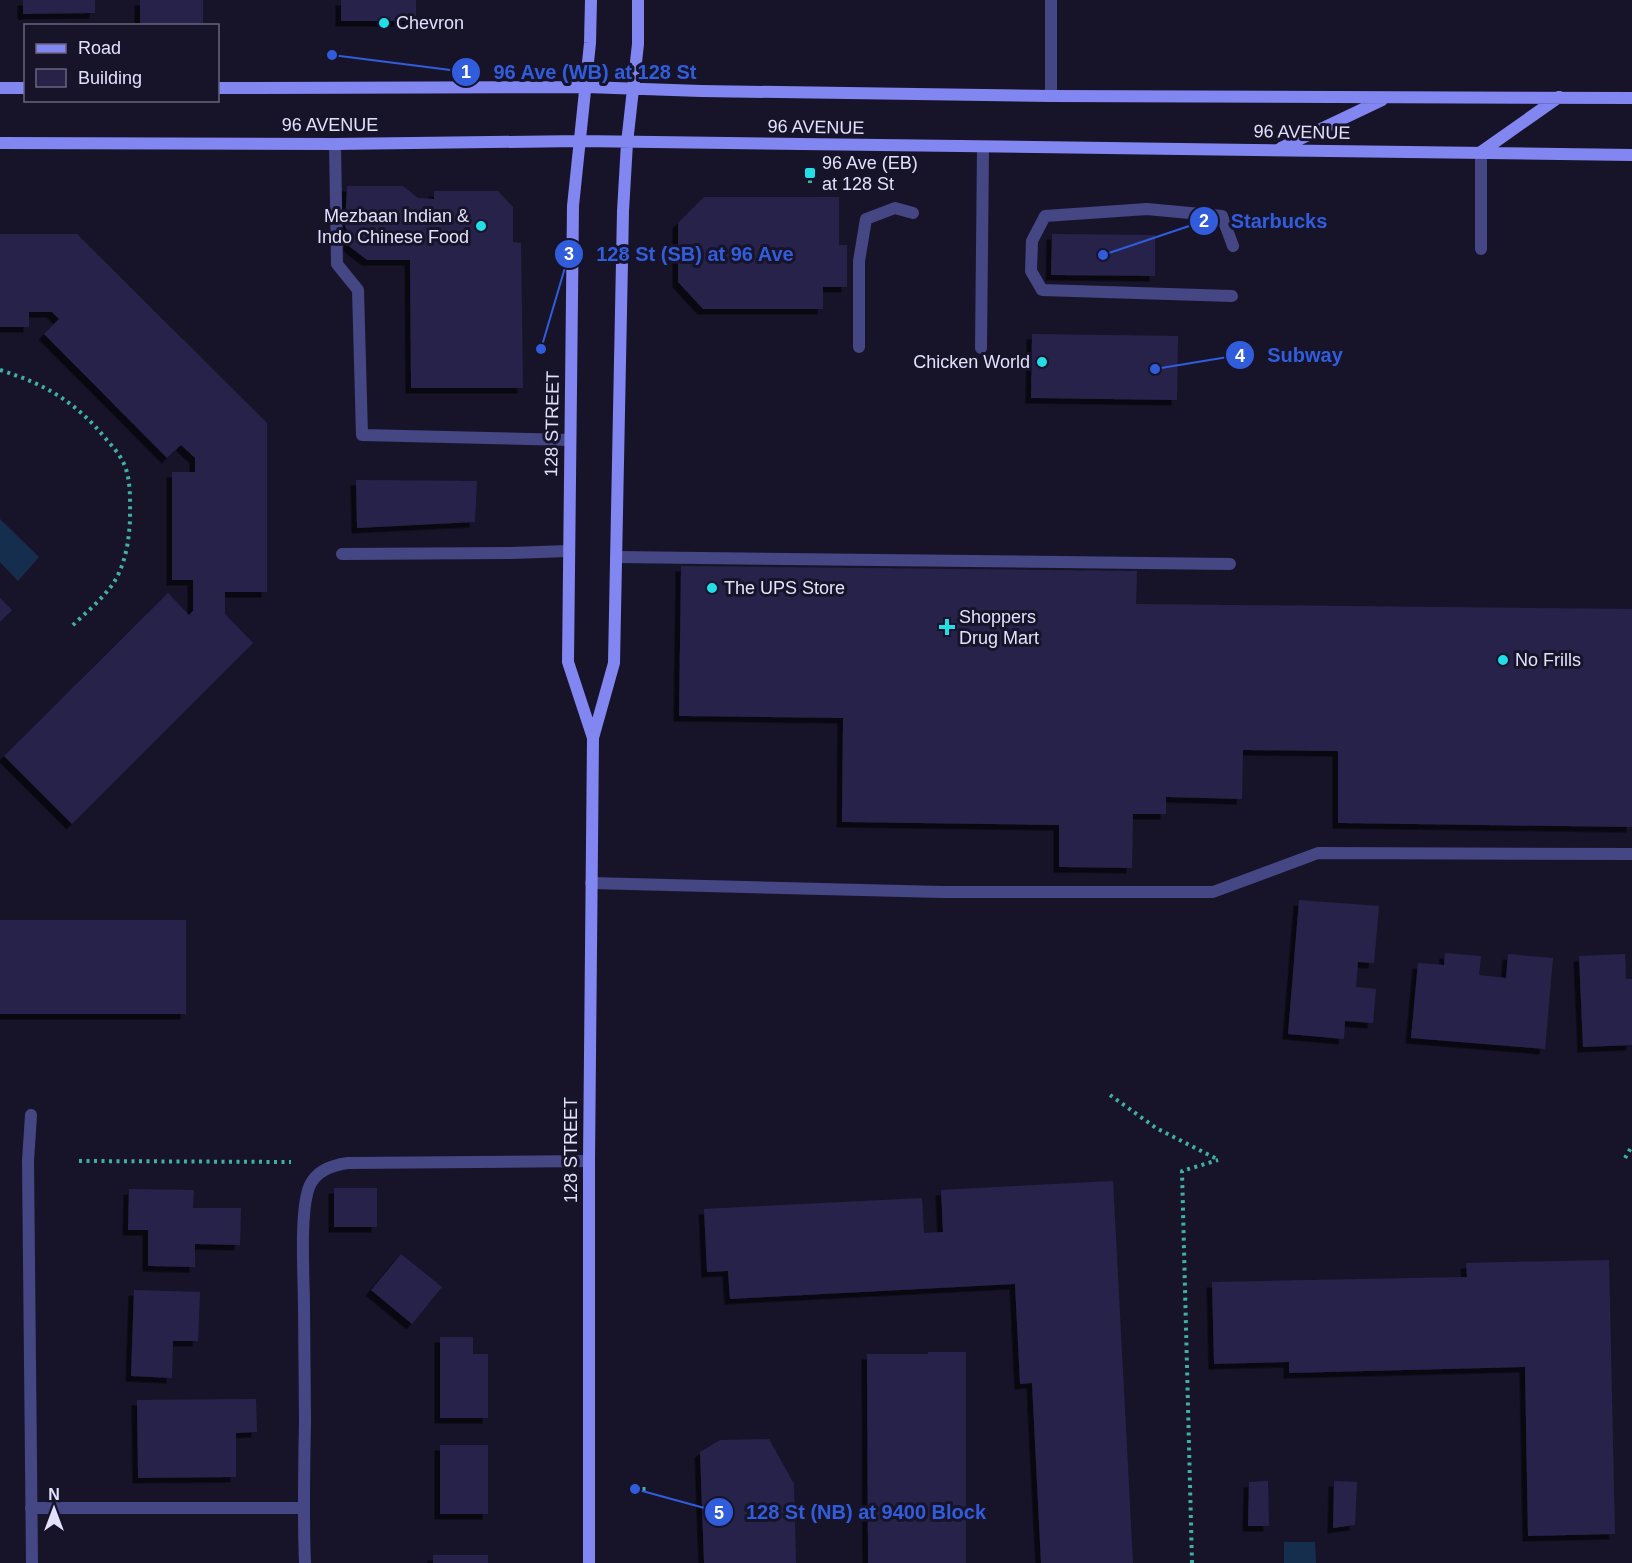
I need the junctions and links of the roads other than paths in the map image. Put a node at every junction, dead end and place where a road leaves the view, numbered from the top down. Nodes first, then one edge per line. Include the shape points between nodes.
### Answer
1 (591, 0) edge
2 (638, 0) edge
3 (1051, 0) edge
4 (586, 87) junction
5 (0, 88) edge
6 (24, 88) edge
7 (219, 88) edge
8 (633, 88) junction
9 (1051, 96) junction
10 (1559, 97) junction
11 (1385, 98) junction
12 (1632, 98) edge
13 (580, 141) junction
14 (627, 142) junction
15 (0, 143) edge
16 (335, 144) junction
17 (982, 148) junction
18 (1278, 150) junction
19 (1481, 152) junction
20 (1632, 155) edge
21 (913, 213) dead end
22 (1233, 246) dead end
23 (1481, 249) dead end
24 (1232, 296) dead end
25 (859, 347) dead end
26 (981, 348) dead end
27 (570, 440) junction
28 (569, 551) junction
29 (342, 554) dead end
30 (616, 557) junction
31 (1230, 564) dead end
32 (593, 738) junction
33 (1632, 854) edge
34 (591, 883) junction
35 (31, 1115) dead end
36 (589, 1161) junction
37 (31, 1508) junction
38 (303, 1508) junction
39 (32, 1563) edge
40 (305, 1563) edge
41 (589, 1563) edge

1 - 4 main road, 128 STREET
2 - 8 main road, 128 STREET
3 - 9 street
4 - 7 main road, 96 AVENUE
4 - 8 main road, 96 AVENUE
4 - 13 main road, 128 STREET
5 - 6 main road
8 - 9 main road, 96 AVENUE
8 - 14 main road, 128 STREET
9 - 11 main road, 96 AVENUE
10 - 11 main road, 96 AVENUE
10 - 12 main road, 96 AVENUE
10 - 19 main road
11 - 18 main road
13 - 14 main road, 96 AVENUE
13 - 16 main road, 96 AVENUE
13 - 27 main road, 128 STREET via 573,206
14 - 17 main road, 96 AVENUE
14 - 30 main road, 128 STREET
15 - 16 main road, 96 AVENUE
16 - 27 street via 337,264 358,290 362,435
17 - 18 main road, 96 AVENUE
17 - 26 street
18 - 19 main road, 96 AVENUE
19 - 20 main road, 96 AVENUE
19 - 23 street
21 - 25 street via 895,208 866,219 859,261
22 - 24 street via 1222,216 1147,209 1046,216 1032,241 1031,272 1042,290
27 - 28 main road, 128 STREET
28 - 29 street
28 - 32 main road, 128 STREET via 568,662
30 - 31 street
30 - 32 main road, 128 STREET via 614,663
32 - 34 main road, 128 STREET
33 - 34 street via 1318,853 1213,892 942,892
34 - 36 main road, 128 STREET
35 - 37 street
36 - 38 street via 348,1163 318,1174 307,1194 304,1224
36 - 41 main road, 128 STREET
37 - 38 street
37 - 39 street
38 - 40 street

